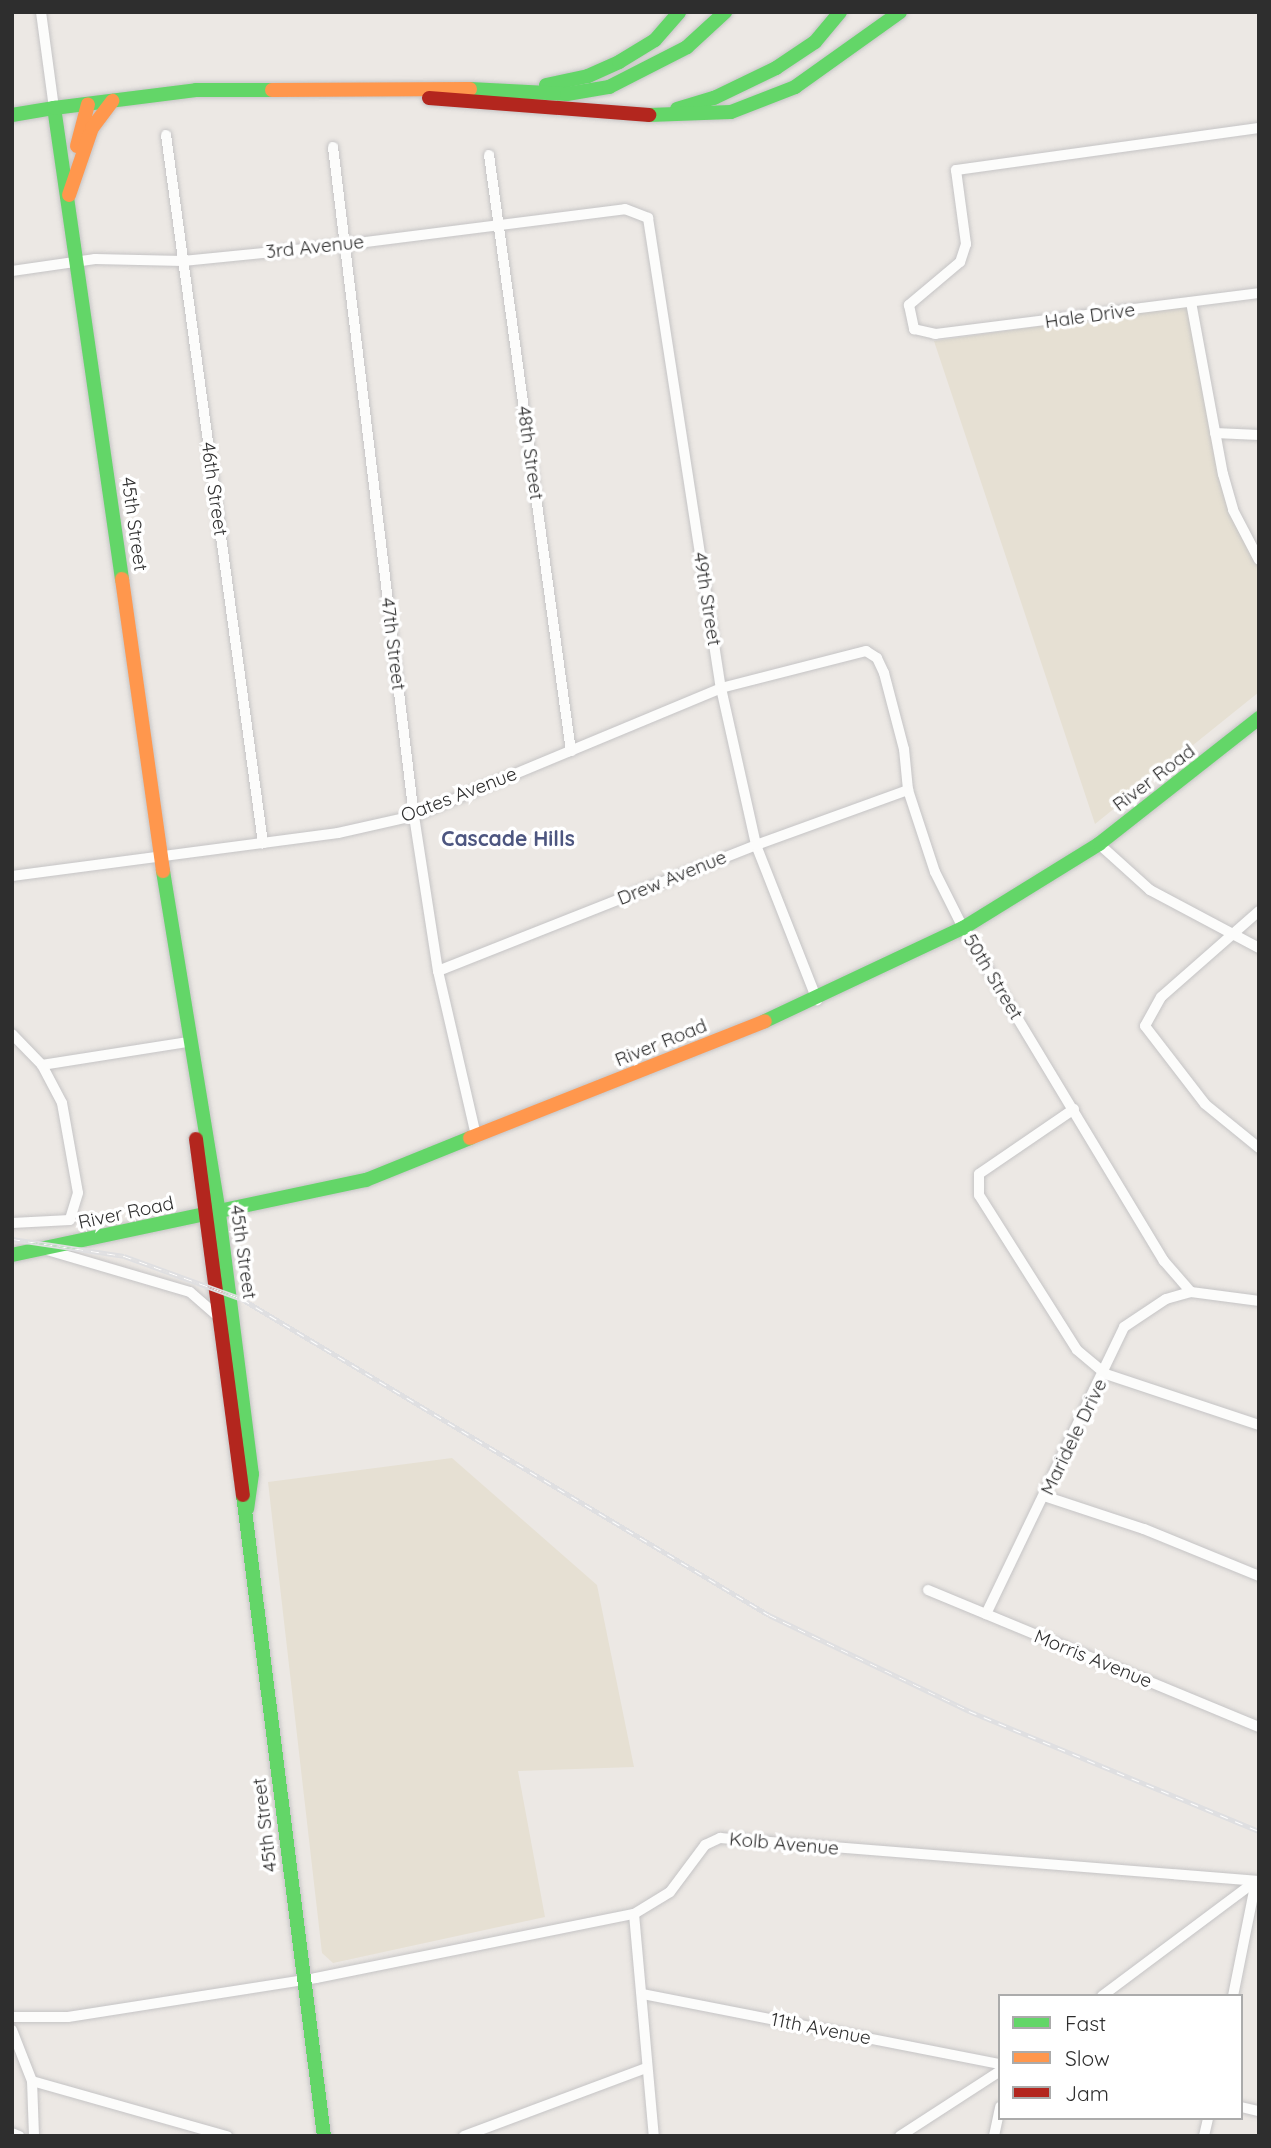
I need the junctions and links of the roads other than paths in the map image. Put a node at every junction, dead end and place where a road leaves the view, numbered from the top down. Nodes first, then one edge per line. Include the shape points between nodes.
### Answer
1 (41, 12) edge
2 (679, 12) edge
3 (725, 12) edge
4 (840, 12) edge
5 (900, 12) edge
6 (470, 89) junction
7 (389, 91) junction
8 (112, 101) junction
9 (88, 104) junction
10 (54, 108) junction
11 (12, 115) edge
12 (649, 115) junction
13 (1259, 128) edge
14 (166, 135) dead end
15 (333, 147) dead end
16 (489, 155) dead end
17 (75, 176) junction
18 (69, 195) junction
19 (618, 209) joint
20 (498, 224) junction
21 (342, 245) junction
22 (76, 261) junction
23 (184, 261) junction
24 (12, 271) edge
25 (1259, 293) edge
26 (1191, 302) junction
27 (1215, 433) junction
28 (1259, 435) edge
29 (1259, 560) edge
30 (848, 655) joint
31 (721, 688) junction
32 (1259, 718) edge
33 (571, 751) junction
34 (908, 790) junction
35 (414, 816) junction
36 (263, 843) junction
37 (1099, 844) junction
38 (756, 845) junction
39 (162, 858) junction
40 (12, 876) edge
41 (1259, 911) edge
42 (963, 928) junction
43 (1232, 935) junction
44 (1259, 948) edge
45 (438, 971) junction
46 (817, 1000) junction
47 (12, 1034) edge
48 (188, 1042) junction
49 (42, 1065) junction
50 (1074, 1109) junction
51 (476, 1136) junction
52 (1259, 1148) edge
53 (219, 1214) junction
54 (204, 1216) junction
55 (12, 1223) edge
56 (43, 1249) junction
57 (12, 1255) edge
58 (1191, 1292) junction
59 (1259, 1301) edge
60 (215, 1314) junction
61 (1106, 1374) junction
62 (1259, 1425) edge
63 (1044, 1496) junction
64 (247, 1509) junction
65 (1259, 1576) edge
66 (928, 1590) dead end
67 (986, 1614) junction
68 (1259, 1727) edge
69 (1258, 1881) edge
70 (634, 1914) junction
71 (303, 1980) junction
72 (643, 1994) junction
73 (1105, 1994) edge
74 (1233, 1994) edge
75 (12, 2017) edge
76 (12, 2030) edge
77 (998, 2064) edge
78 (646, 2068) junction
79 (998, 2072) edge
80 (32, 2081) junction
81 (998, 2117) edge
82 (12, 2133) edge
83 (19, 2136) edge
84 (34, 2136) edge
85 (228, 2136) edge
86 (324, 2136) edge
87 (464, 2136) edge
88 (654, 2136) edge
89 (900, 2136) edge
90 (994, 2136) edge

1 - 10 street, 45th Street
2 - 6 main road via 655,40 588,76 533,88
3 - 6 main road via 687,47 609,87 567,94
4 - 12 main road via 815,42 746,85
5 - 12 main road via 795,87 731,112
6 - 7 main road
7 - 8 main road via 209,90
7 - 12 main road via 480,106
8 - 9 main road
8 - 17 main road via 92,128
9 - 10 main road
9 - 17 main road via 82,116
10 - 11 main road
10 - 18 main road, 45th Street
13 - 26 street, Hale Drive via 956,170 966,244 960,262 909,305 914,328 935,334
14 - 23 street, 46th Street
15 - 21 street, 47th Street
16 - 20 street, 48th Street
17 - 18 main road
18 - 22 main road, 45th Street
19 - 20 street, 3rd Avenue
19 - 31 street, 49th Street via 648,218 653,239
20 - 21 street, 3rd Avenue
20 - 33 street, 48th Street
21 - 23 street, 3rd Avenue
21 - 35 street, 47th Street
22 - 23 street, 3rd Avenue
22 - 24 street, 3rd Avenue
22 - 39 main road, 45th Street
23 - 36 street, 46th Street
25 - 26 street, Hale Drive
26 - 27 street
27 - 28 street
27 - 29 street via 1233,510
30 - 31 street, Oates Avenue
30 - 34 street, 50th Street via 866,651 877,658 884,673 904,749
31 - 33 street, Oates Avenue
31 - 38 street, 49th Street
32 - 37 main road, River Road
33 - 35 street, Oates Avenue
34 - 38 street, Drew Avenue
34 - 42 street, 50th Street via 935,872
35 - 36 street, Oates Avenue
35 - 45 street, 47th Street
36 - 39 street, Oates Avenue
37 - 42 main road, River Road
37 - 43 street via 1150,890
38 - 45 street, Drew Avenue
38 - 46 street, 49th Street
39 - 40 street, Oates Avenue
39 - 48 main road, 45th Street
41 - 43 street
42 - 46 main road, River Road
42 - 50 street, 50th Street
43 - 44 street
43 - 52 street via 1152,1007 1145,1026 1205,1104
45 - 51 street, 47th Street
46 - 51 main road, River Road
47 - 49 street
48 - 49 street
48 - 53 main road, 45th Street
48 - 54 main road, 45th Street
49 - 55 street via 62,1103 73,1144 78,1193 70,1220
50 - 58 street, 50th Street via 1164,1261
50 - 61 street via 979,1174 979,1195 1070,1341
51 - 53 main road, River Road via 366,1180
53 - 54 main road, River Road
53 - 64 main road, 45th Street via 252,1474
54 - 56 main road, River Road
54 - 60 main road, 45th Street
56 - 57 main road, River Road
56 - 60 street via 190,1292
58 - 59 street
58 - 61 street, Maridele Drive via 1166,1299 1124,1328 1112,1349
60 - 64 main road, 45th Street via 237,1477
61 - 62 street
61 - 63 street, Maridele Drive
63 - 65 street via 1144,1529
63 - 67 street, Maridele Drive
64 - 71 main road, 45th Street
66 - 67 street, Morris Avenue
67 - 68 street, Morris Avenue
69 - 70 street, Kolb Avenue via 720,1838 705,1845 670,1892
69 - 73 street
69 - 74 street
70 - 71 street, Kolb Avenue
70 - 72 street
71 - 75 street, Kolb Avenue via 68,2017
71 - 86 main road, 45th Street
72 - 77 street, 11th Avenue
72 - 78 street
76 - 80 street
78 - 87 street
78 - 88 street
79 - 89 street
80 - 84 street
80 - 85 street
81 - 90 street
82 - 83 street

